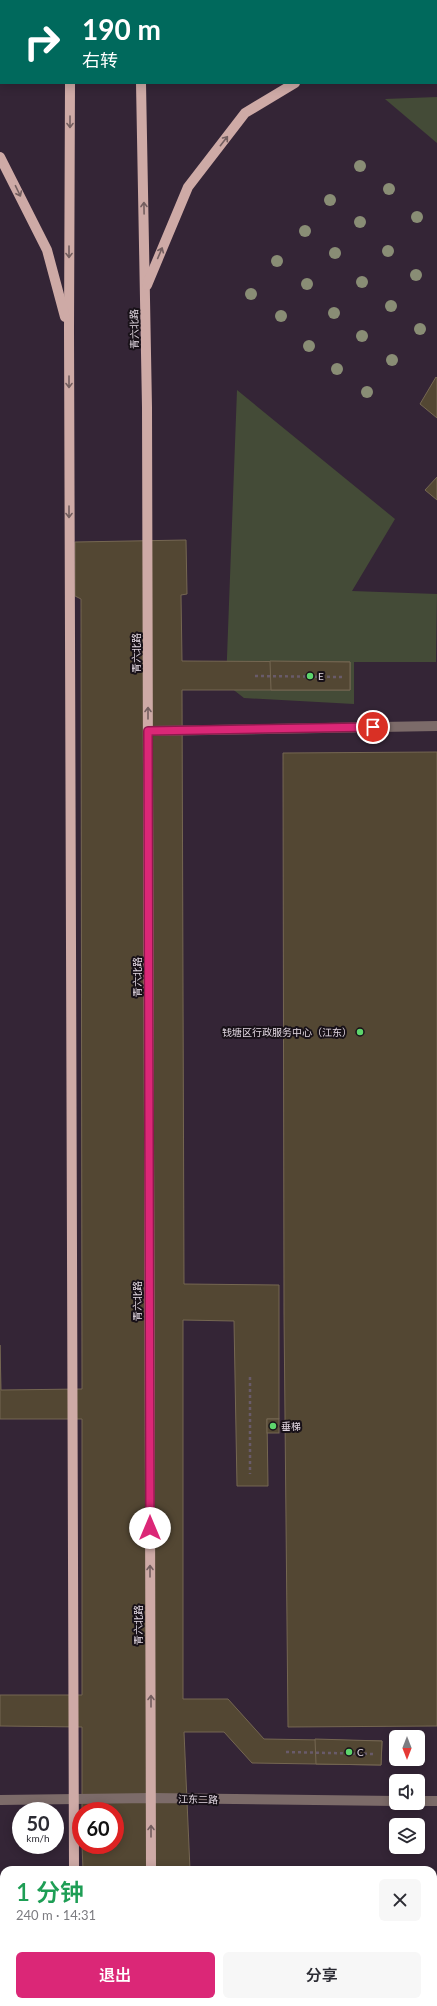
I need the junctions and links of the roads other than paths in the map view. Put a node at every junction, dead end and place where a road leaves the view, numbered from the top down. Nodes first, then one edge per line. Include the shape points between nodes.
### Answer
1 (70, 84) edge
2 (141, 84) edge
3 (293, 84) edge
4 (0, 156) edge
5 (145, 289) junction
6 (69, 330) junction
7 (437, 726) edge
8 (148, 731) junction
9 (151, 1798) junction
10 (0, 1800) edge
11 (74, 1800) junction
12 (389, 1801) edge
13 (425, 1801) edge
14 (437, 1801) edge
15 (74, 1866) edge
16 (151, 1866) edge

1 -> 6 main road
5 -> 2 main road, 青六北路
5 -> 3 main road via 188,187 245,113
4 -> 6 main road via 47,250
8 -> 5 main road, 青六北路
6 -> 11 main road
7 - 8 street
9 -> 8 main road, 青六北路
9 - 11 street, 江东二路
9 - 12 street, 江东二路
16 -> 9 main road, 青六北路
10 - 11 street, 江东二路
11 - 15 main road
13 - 14 street

